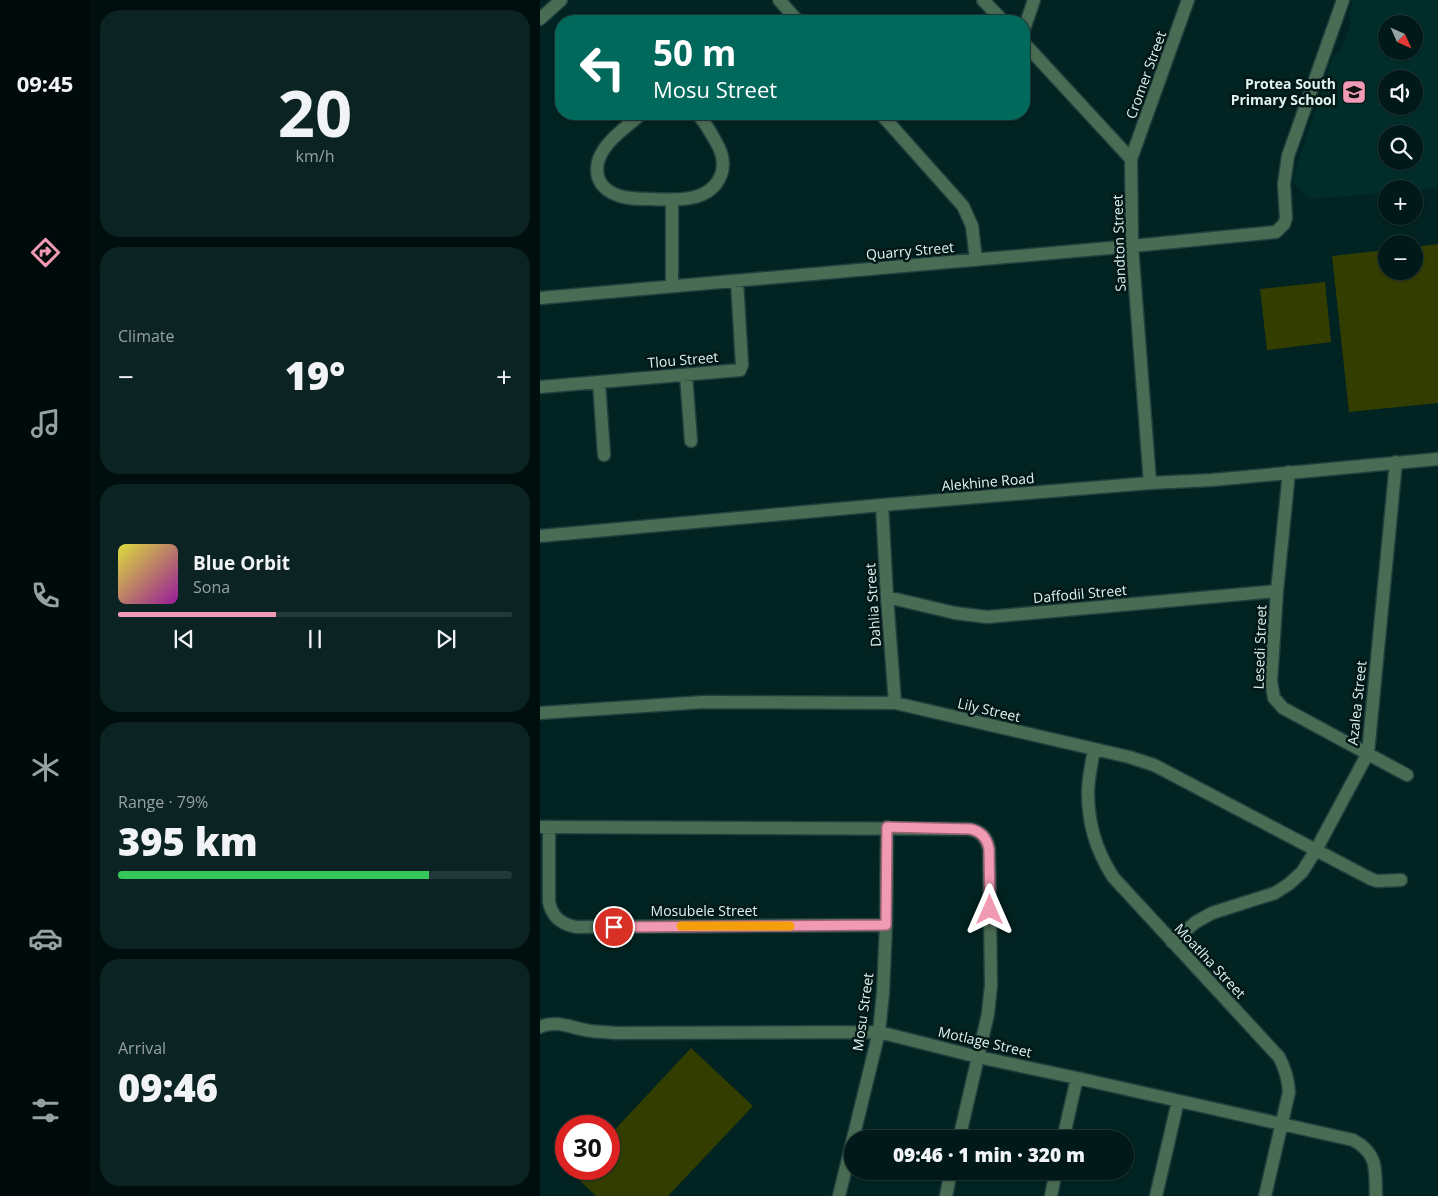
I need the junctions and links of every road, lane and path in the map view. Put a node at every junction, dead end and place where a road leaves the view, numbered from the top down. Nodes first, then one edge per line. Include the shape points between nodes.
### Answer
1 (560, 0) edge
2 (779, 0) edge
3 (984, 0) edge
4 (1034, 0) edge
5 (1188, 0) edge
6 (1343, 0) edge
7 (793, 15) edge
8 (998, 15) edge
9 (1029, 15) edge
10 (540, 19) edge
11 (1030, 50) edge
12 (635, 120) edge
13 (702, 120) edge
14 (886, 120) edge
15 (1131, 159) junction
16 (672, 200) junction
17 (1132, 246) junction
18 (976, 260) junction
19 (736, 281) junction
20 (672, 286) junction
21 (540, 298) edge
22 (686, 375) junction
23 (599, 382) junction
24 (540, 387) edge
25 (691, 441) dead end
26 (604, 455) dead end
27 (1438, 459) edge
28 (1396, 462) junction
29 (1288, 472) junction
30 (1150, 483) junction
31 (882, 505) junction
32 (540, 536) edge
33 (1277, 591) junction
34 (887, 597) junction
35 (895, 703) junction
36 (540, 713) edge
37 (1094, 749) junction
38 (1368, 753) junction
39 (1408, 775) dead end
40 (544, 827) edge
41 (887, 827) junction
42 (1316, 850) junction
43 (1401, 880) dead end
44 (886, 925) junction
45 (1172, 942) junction
46 (540, 1028) edge
47 (879, 1032) junction
48 (978, 1057) junction
49 (1077, 1078) junction
50 (1178, 1101) junction
51 (1282, 1124) junction
52 (961, 1130) edge
53 (1065, 1130) edge
54 (949, 1180) edge
55 (1054, 1180) edge
56 (839, 1196) edge
57 (946, 1196) edge
58 (1051, 1196) edge
59 (1156, 1196) edge
60 (1265, 1196) edge
61 (1376, 1196) edge

1 - 10 street
2 - 7 street
3 - 8 street
4 - 9 street
5 - 15 street, Cromer Street
6 - 17 street, Quarry Street via 1288,156 1284,184 1286,218 1281,229 1269,234
11 - 15 street
12 - 16 street via 603,152 598,161 598,180 604,188 622,196
13 - 16 street via 719,146 723,170 709,192
14 - 18 street via 963,206 972,226
15 - 17 street, Sandton Street
16 - 20 street
17 - 18 street, Quarry Street
17 - 30 street, Sandton Street
18 - 19 street, Quarry Street
19 - 20 street, Quarry Street
19 - 22 street, Tlou Street via 740,370
20 - 21 street, Quarry Street
22 - 23 street, Tlou Street
22 - 25 street
23 - 24 street, Tlou Street
23 - 26 street
27 - 28 street, Alekhine Road
28 - 29 street, Alekhine Road
28 - 38 street, Azalea Street
29 - 30 street, Alekhine Road
29 - 33 street, Lesedi Street
30 - 31 street, Alekhine Road
31 - 32 street, Alekhine Road
31 - 34 street, Dahlia Street
33 - 34 street, Daffodil Street via 987,617
33 - 38 street, Lesedi Street via 1274,698 1283,708
34 - 35 street, Dahlia Street
35 - 36 street, Lily Street via 704,702
35 - 37 street, Lily Street
37 - 42 street, Lily Street via 1154,765
37 - 45 street, Moatlha Street via 1088,790 1091,824 1101,860
38 - 39 street, Lesedi Street
38 - 42 street, Azalea Street
40 - 41 street
40 - 44 street, Mosubele Street via 551,911 559,921 568,925
41 - 44 street, Mosu Street
41 - 48 street via 970,829 979,832 986,840 990,855 990,985 988,1014
42 - 43 street, Lily Street via 1371,879
42 - 45 street, Azalea Street via 1290,884 1274,893 1212,913
44 - 47 street, Mosu Street
45 - 51 street, Moatlha Street via 1279,1057 1288,1079 1289,1092
46 - 47 street, Motlage Street via 549,1024 615,1032
47 - 48 street, Motlage Street
47 - 56 street, Mosu Street
48 - 49 street, Motlage Street
48 - 52 street
49 - 50 street, Motlage Street
49 - 53 street
50 - 51 street, Motlage Street
50 - 59 street
51 - 60 street, Moatlha Street
51 - 61 street, Motlage Street via 1361,1144 1374,1160
54 - 57 street
55 - 58 street

